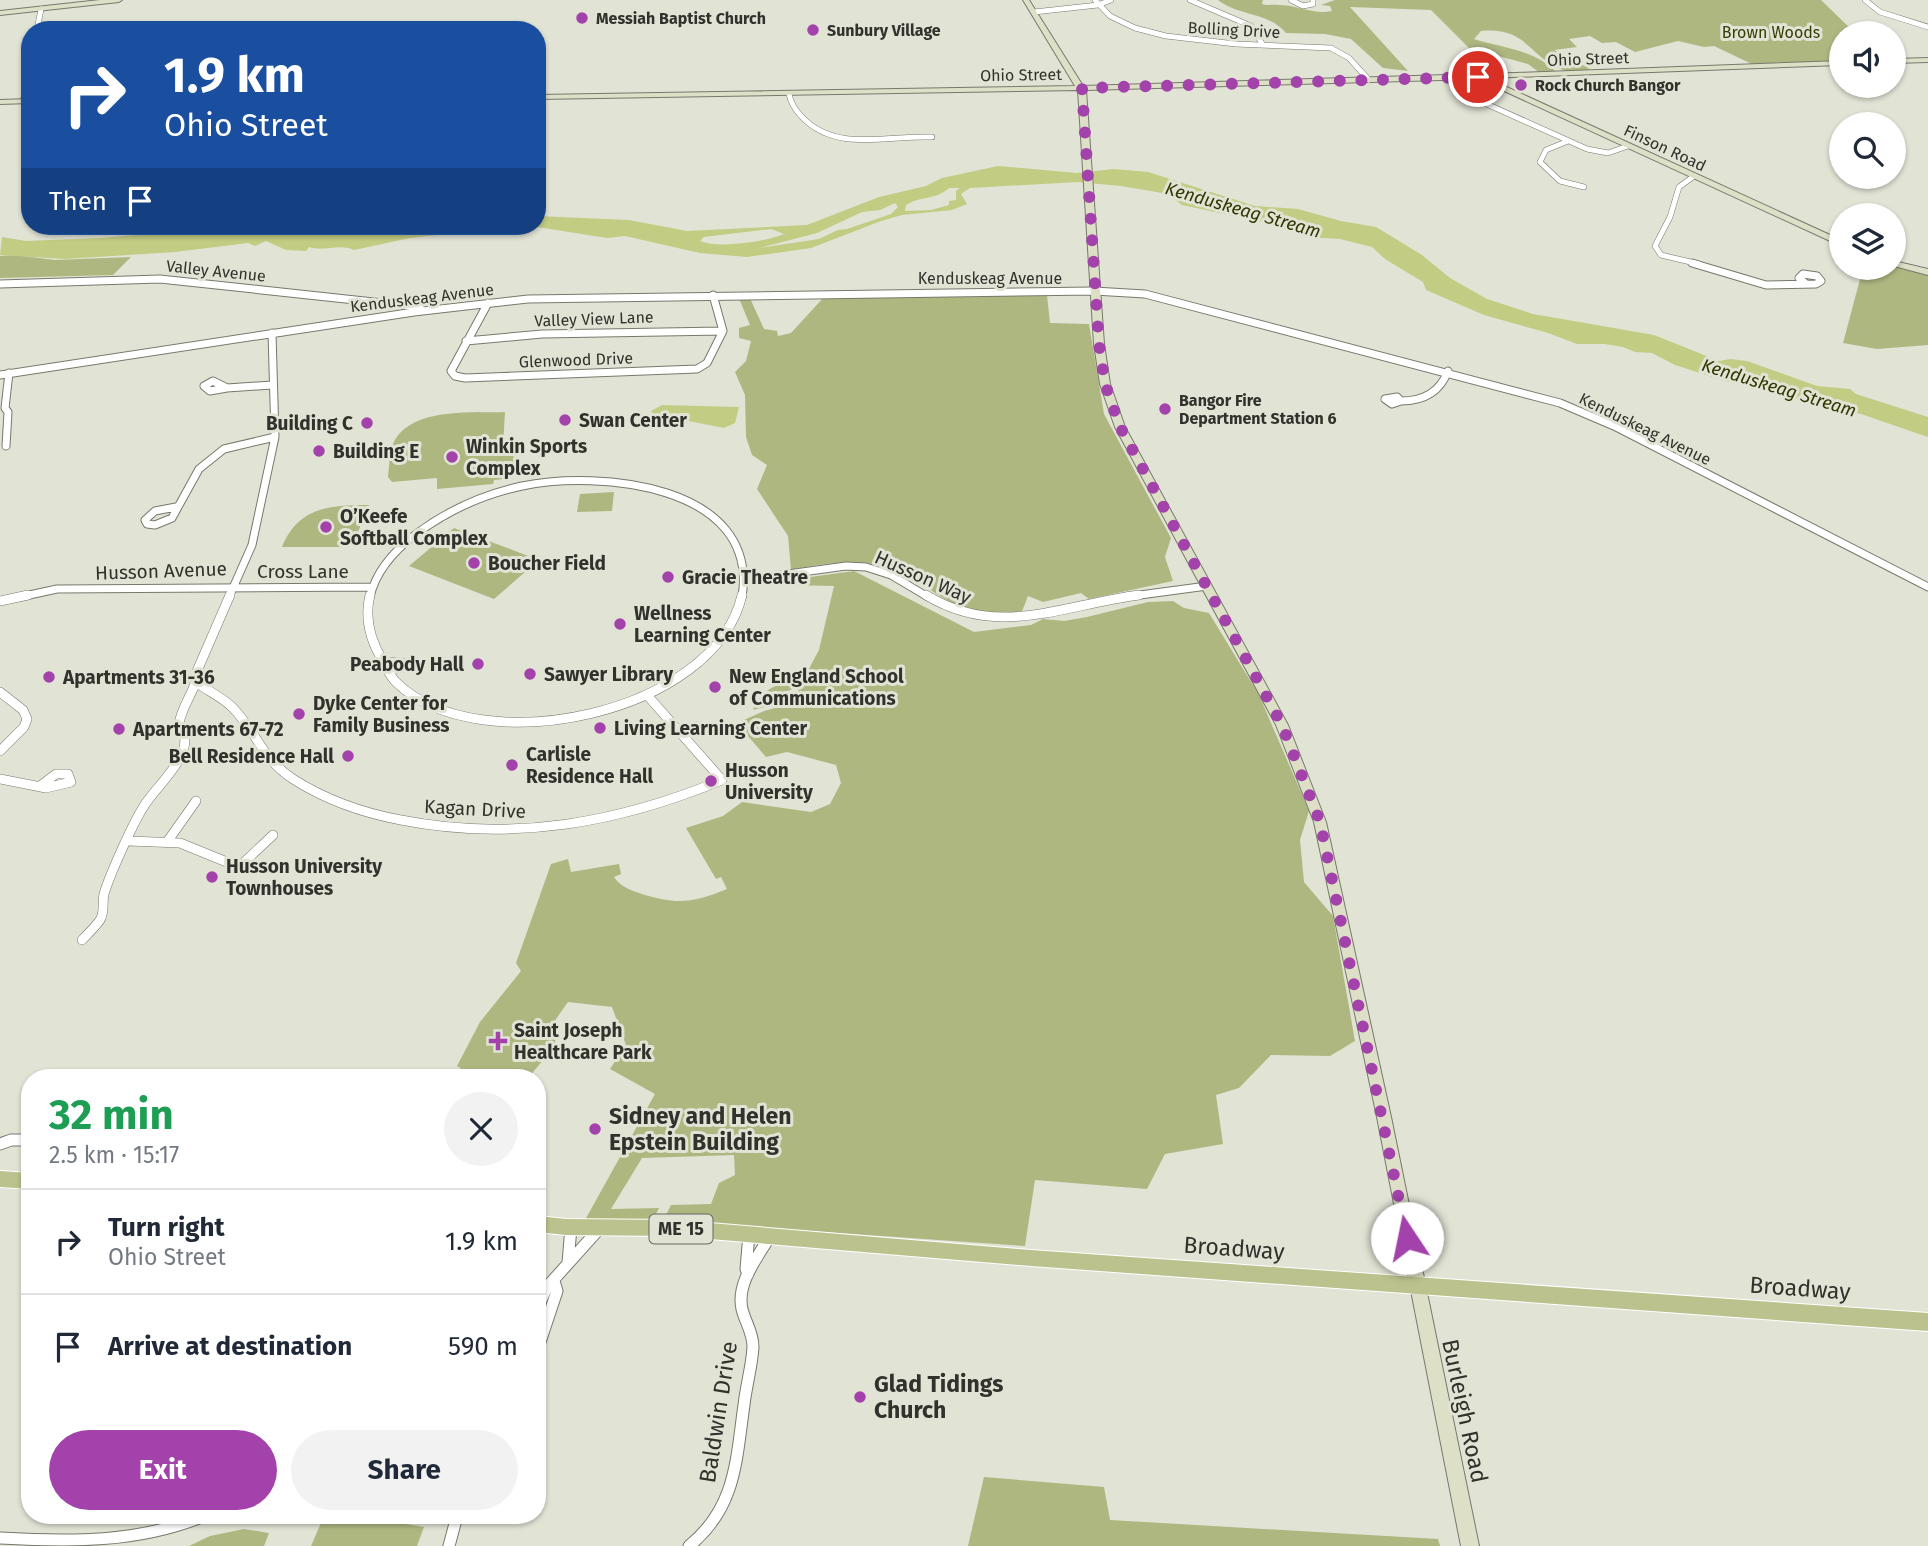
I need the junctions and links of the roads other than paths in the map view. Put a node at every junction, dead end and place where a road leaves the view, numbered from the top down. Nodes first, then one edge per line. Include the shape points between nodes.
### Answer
1 (119, 0) edge
2 (1026, 0) edge
3 (1111, 0) edge
4 (1190, 0) edge
5 (1292, 0) edge
6 (1313, 0) edge
7 (1865, 0) edge
8 (74, 2) edge
9 (84, 2) edge
10 (1097, 3) edge
11 (41, 9) junction
12 (1034, 12) junction
13 (0, 13) edge
14 (39, 21) edge
15 (1928, 27) edge
16 (1263, 45) junction
17 (1928, 60) edge
18 (1906, 61) edge
19 (1829, 63) edge
20 (1478, 77) junction
21 (1369, 80) junction
22 (1082, 88) junction
23 (789, 94) junction
24 (546, 97) edge
25 (1471, 97) dead end
26 (21, 101) edge
27 (0, 102) edge
28 (932, 137) dead end
29 (1569, 141) junction
30 (1628, 146) junction
31 (1694, 176) junction
32 (1584, 187) dead end
33 (1829, 238) edge
34 (1906, 267) edge
35 (1928, 272) edge
36 (1805, 283) dead end
37 (0, 284) edge
38 (1094, 291) junction
39 (713, 295) junction
40 (488, 303) junction
41 (429, 310) junction
42 (723, 331) junction
43 (272, 333) junction
44 (466, 341) junction
45 (1448, 371) junction
46 (9, 373) junction
47 (0, 375) edge
48 (272, 386) junction
49 (227, 388) dead end
50 (1401, 401) dead end
51 (275, 437) junction
52 (6, 446) dead end
53 (176, 507) dead end
54 (744, 580) junction
55 (1206, 583) junction
56 (234, 587) junction
57 (372, 587) junction
58 (1928, 587) edge
59 (0, 601) edge
60 (197, 683) junction
61 (0, 692) edge
62 (647, 695) junction
63 (0, 751) edge
64 (0, 779) edge
65 (40, 786) dead end
66 (196, 801) dead end
67 (273, 835) dead end
68 (129, 841) junction
69 (167, 842) junction
70 (82, 940) dead end
71 (21, 1140) edge
72 (0, 1144) edge
73 (0, 1179) edge
74 (21, 1180) edge
75 (546, 1225) edge
76 (571, 1227) junction
77 (600, 1227) junction
78 (749, 1234) junction
79 (770, 1236) junction
80 (568, 1263) junction
81 (748, 1274) junction
82 (554, 1281) junction
83 (1416, 1286) junction
84 (546, 1289) edge
85 (1928, 1322) edge
86 (546, 1324) edge
87 (178, 1524) edge
88 (455, 1524) edge
89 (0, 1538) edge
90 (449, 1546) edge
91 (689, 1546) edge
92 (1470, 1546) edge

1 - 9 main road
2 - 12 main road
3 - 10 street
4 - 16 street via 1251,26
5 - 6 street via 1306,6
7 - 15 street via 1880,12
8 - 9 main road
8 - 11 main road
10 - 12 street
10 - 16 street, Bolling Drive via 1123,23 1168,37
11 - 13 main road
11 - 14 street
12 - 22 main road
16 - 21 street, Bolling Drive via 1337,49 1348,54
17 - 18 main road
19 - 20 main road, Ohio Street
20 - 21 main road, Ohio Street
20 - 30 street, Finson Road
21 - 22 main road, Ohio Street
22 - 23 main road, Ohio Street
22 - 38 main road, Burleigh Road
23 - 24 main road, Ohio Street
23 - 28 street via 792,106 813,128 828,135
25 - 29 street
26 - 27 street
29 - 30 street via 1608,153
29 - 32 street via 1546,149 1540,162 1560,181
30 - 31 street, Finson Road
31 - 33 street, Finson Road
31 - 36 street via 1679,187 1655,246 1661,256 1766,285
34 - 35 main road
37 - 41 street, Valley Avenue via 166,279
38 - 39 street, Kenduskeag Avenue
38 - 45 street, Kenduskeag Avenue via 1145,293 1182,301
38 - 55 main road, Burleigh Road via 1105,384 1120,427
39 - 40 street, Kenduskeag Avenue via 573,296
39 - 42 street
40 - 41 street, Kenduskeag Avenue
40 - 44 street, Glenwood Drive
41 - 43 street, Kenduskeag Avenue
42 - 44 street, Valley View Lane via 542,334
42 - 44 street, Glenwood Drive via 707,363 684,372 465,378 451,371
43 - 46 street, Kenduskeag Avenue
43 - 48 street, Husson Avenue
45 - 50 street via 1441,387 1432,393 1418,401
45 - 58 street, Kenduskeag Avenue via 1560,403 1614,426
46 - 47 street, Kenduskeag Avenue
46 - 52 street
48 - 49 street
48 - 51 street, Husson Avenue
51 - 53 street via 239,443 212,457 199,469
51 - 56 street, Husson Avenue via 252,545
54 - 55 street, Husson Way via 844,566 876,569 952,611 1003,619
54 - 57 street via 731,538 695,505 646,486 576,479 498,492 442,516 404,543
54 - 62 street via 737,612 718,644 687,672
55 - 83 main road, Burleigh Road via 1282,725 1320,822
56 - 57 street, Cross Lane
56 - 59 street, Husson Avenue via 57,589
56 - 60 street via 197,671
57 - 62 street via 368,627 373,645 395,682 429,703 486,719 551,720
60 - 62 street, Kagan Drive via 231,706 259,750 299,783 353,809 408,822 485,831 540,830 598,821 663,804 722,780
60 - 68 street via 180,713 185,743 181,754 168,778 144,805
61 - 63 street via 23,710 27,719
64 - 65 street
66 - 69 street
67 - 69 street via 239,867
68 - 69 street
68 - 70 street via 104,895 102,918
71 - 72 street
73 - 74 main road
75 - 76 main road, Broadway / ME 15
76 - 77 main road, Broadway / ME 15
76 - 80 street
77 - 78 main road, Broadway / ME 15
77 - 80 street
78 - 79 main road, Broadway / ME 15
78 - 81 street, Baldwin Drive
79 - 81 street, Baldwin Drive
79 - 83 main road, Broadway / ME 15
80 - 82 street
81 - 91 street, Baldwin Drive via 739,1307 753,1343 737,1457 721,1513 704,1536
82 - 84 street
82 - 86 street via 557,1291
83 - 85 main road, Broadway / ME 15
83 - 92 main road, Burleigh Road
87 - 89 street via 126,1540
88 - 90 street

